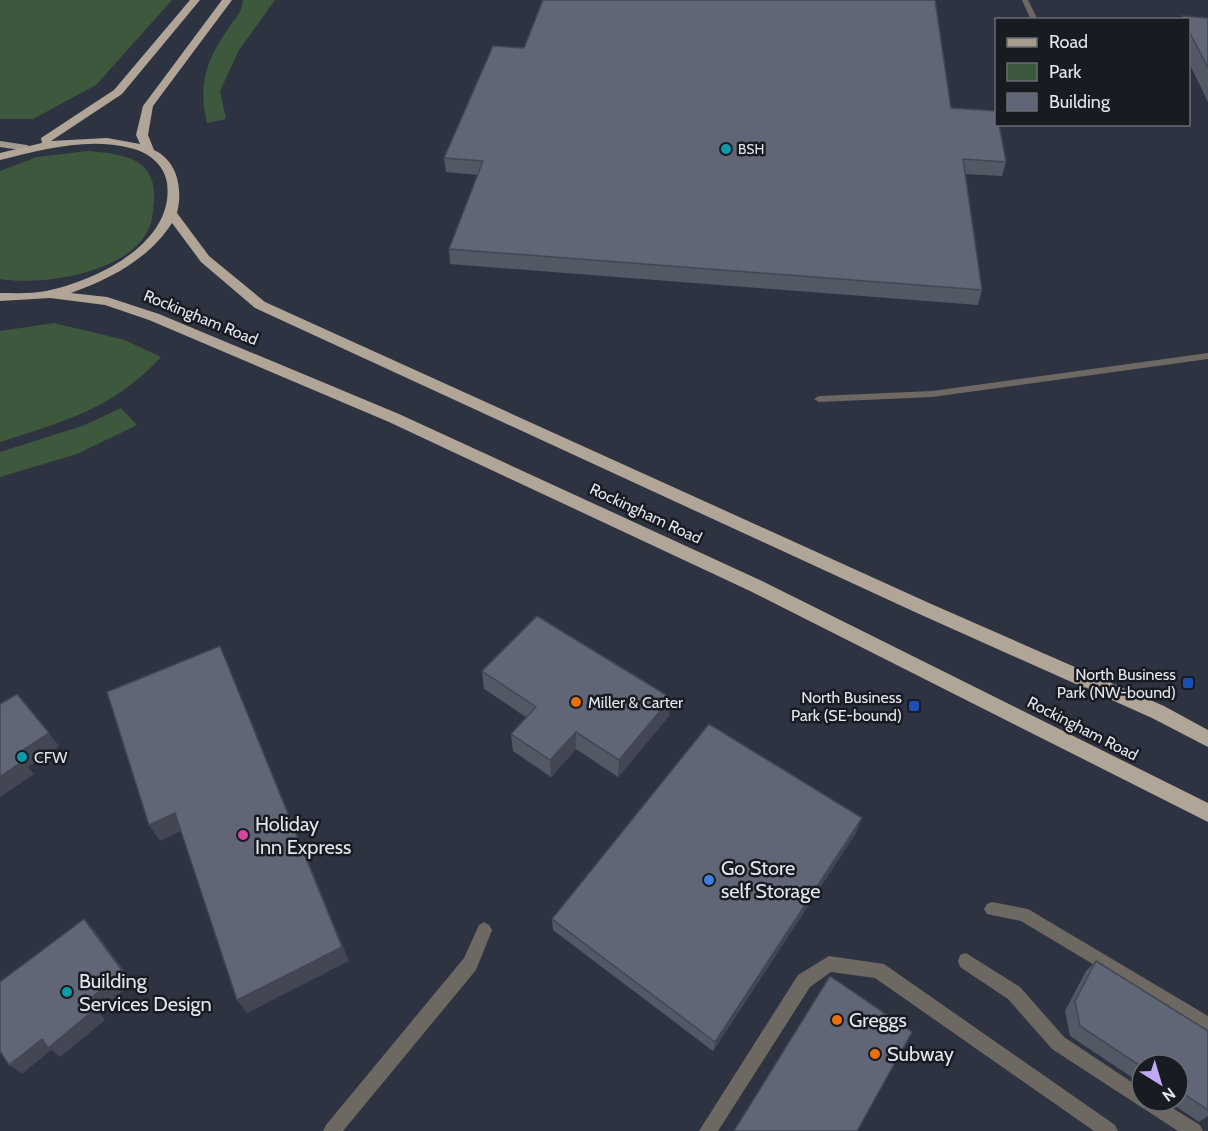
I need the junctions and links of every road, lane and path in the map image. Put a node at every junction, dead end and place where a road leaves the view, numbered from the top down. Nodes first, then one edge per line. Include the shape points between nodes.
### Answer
1 (195, 0) edge
2 (227, 0) edge
3 (1025, 0) edge
4 (1034, 18) edge
5 (0, 144) edge
6 (30, 147) junction
7 (150, 153) junction
8 (0, 157) edge
9 (172, 214) junction
10 (51, 294) junction
11 (0, 297) edge
12 (1208, 356) edge
13 (819, 399) dead end
14 (1158, 712) junction
15 (1208, 727) edge
16 (1208, 739) edge
17 (1208, 813) edge
18 (992, 909) dead end
19 (484, 930) dead end
20 (966, 961) dead end
21 (1208, 1025) edge
22 (1130, 1091) edge
23 (1164, 1113) edge
24 (332, 1131) edge
25 (708, 1131) edge
26 (1109, 1131) edge
27 (1194, 1131) edge

1 - 6 highway via 118,92
2 - 7 highway via 148,106 142,135
3 - 4 lane
5 - 6 main road
6 - 7 highway via 91,139 125,143
6 - 8 highway
7 - 9 highway via 161,160 173,179
9 - 10 highway via 148,244 117,267
9 - 14 highway, Rockingham Road via 205,260 260,305
10 - 11 highway
10 - 17 highway, Rockingham Road via 107,302 154,317 394,418 756,586
12 - 13 lane via 932,394
14 - 15 highway, Rockingham Road
14 - 16 highway, Rockingham Road
18 - 21 lane via 1023,914
19 - 24 lane via 470,964
20 - 22 lane via 1014,993 1058,1043
23 - 27 lane
25 - 26 lane via 804,981 829,964 878,970

